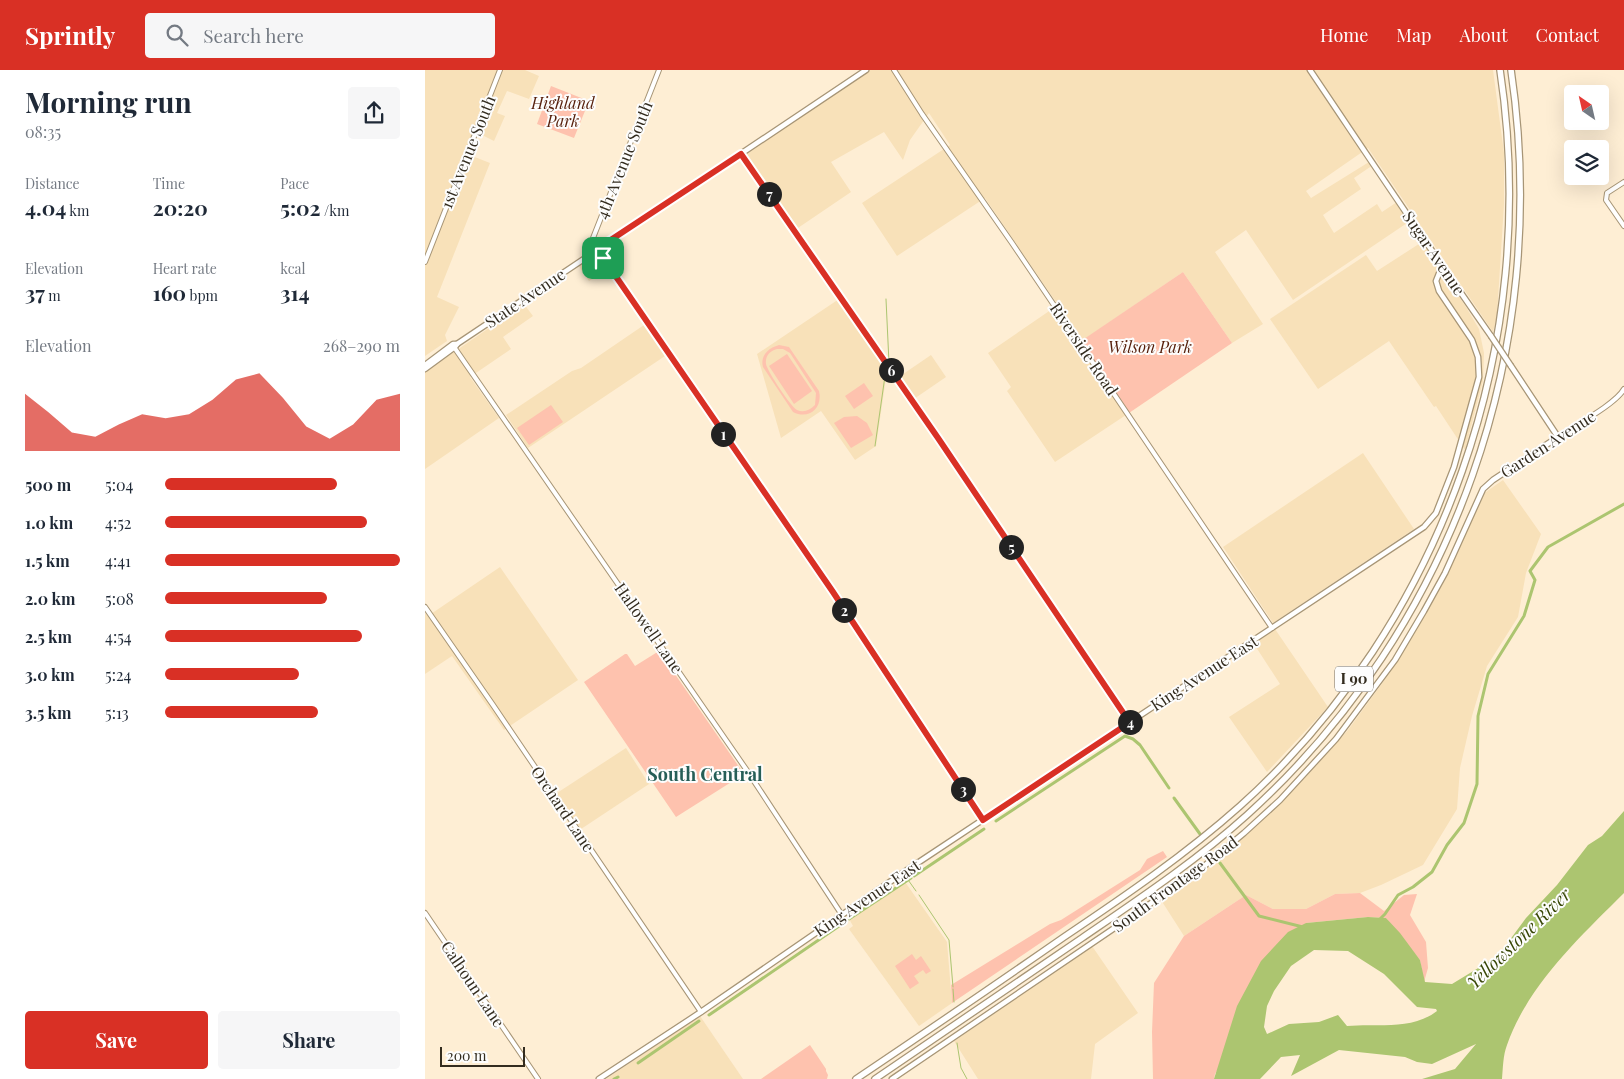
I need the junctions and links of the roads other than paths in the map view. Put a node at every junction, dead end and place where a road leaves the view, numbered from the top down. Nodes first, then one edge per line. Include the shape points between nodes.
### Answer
1 (500, 70) edge
2 (659, 70) edge
3 (867, 70) edge
4 (894, 70) edge
5 (1310, 70) edge
6 (1500, 70) edge
7 (1511, 70) edge
8 (741, 154) junction
9 (1624, 182) edge
10 (1624, 226) edge
11 (597, 249) junction
12 (425, 262) edge
13 (1442, 266) junction
14 (455, 345) junction
15 (425, 365) edge
16 (425, 369) edge
17 (1624, 389) edge
18 (1558, 437) junction
19 (1476, 502) joint
20 (425, 608) edge
21 (1272, 628) junction
22 (1132, 721) junction
23 (983, 820) junction
24 (425, 913) edge
25 (842, 915) junction
26 (701, 1012) junction
27 (538, 1079) edge
28 (599, 1079) edge
29 (856, 1079) edge
30 (875, 1079) edge
31 (892, 1079) edge

1 - 12 street, 1st Avenue South
2 - 11 street, 4th Avenue South via 593,238
3 - 8 main road, State Avenue
4 - 21 street, Riverside Road
5 - 13 main road, Sugar Avenue
6 - 29 highway, I 90 via 1509,144 1509,222 1504,296 1489,380 1454,495 1421,569 1382,637 1339,698 1293,754 1203,838 1119,900
7 - 30 highway, I 90 via 1519,143 1520,222 1515,298 1500,382 1471,481 1450,535 1432,574 1392,643 1348,706 1301,761 1247,815 1178,871
8 - 11 main road, State Avenue
8 - 22 street via 1126,717
9 - 10 street via 1607,193 1606,200
11 - 14 main road, State Avenue
11 - 23 street via 823,577
13 - 18 main road, Sugar Avenue, bridge
13 - 21 main road, King Avenue East via 1436,281 1439,291 1472,340 1478,357 1479,377 1461,446 1436,513 1424,527
14 - 15 main road, State Avenue
14 - 16 main road, State Avenue
14 - 25 street, Hallowell Lane via 748,772
17 - 18 street, Garden Avenue via 1611,402
18 - 19 main road, Garden Avenue via 1493,480
19 - 31 main road, South Frontage Road via 1445,573 1395,660 1336,739 1280,800 1197,872
20 - 26 street, Orchard Lane
21 - 22 main road, King Avenue East
22 - 23 main road, King Avenue East
23 - 25 main road, King Avenue East
24 - 27 street, Calhoun Lane
25 - 26 main road, King Avenue East
26 - 28 main road, King Avenue East

